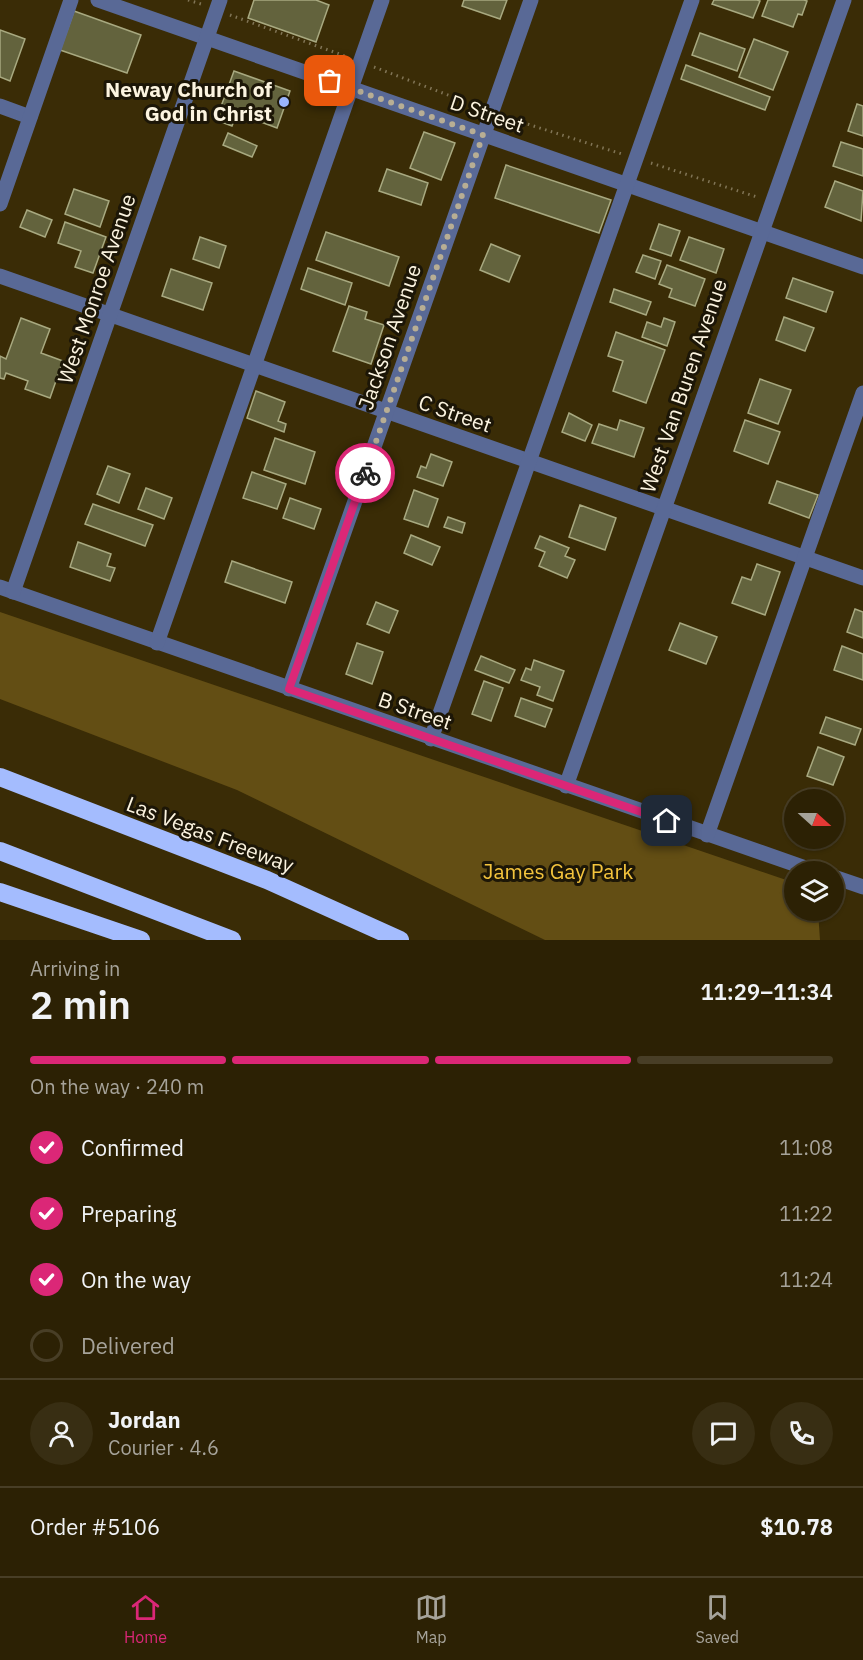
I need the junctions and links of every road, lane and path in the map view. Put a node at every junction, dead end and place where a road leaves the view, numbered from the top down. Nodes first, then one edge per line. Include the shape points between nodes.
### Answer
1 (71, 0) edge
2 (98, 0) edge
3 (188, 0) edge
4 (382, 0) edge
5 (531, 0) edge
6 (692, 0) edge
7 (844, 0) edge
8 (219, 5) edge
9 (207, 38) junction
10 (360, 62) junction
11 (351, 89) junction
12 (0, 106) edge
13 (491, 113) junction
14 (30, 117) junction
15 (483, 135) junction
16 (636, 158) junction
17 (626, 185) junction
18 (761, 188) dead end
19 (0, 204) edge
20 (760, 232) junction
21 (863, 267) edge
22 (0, 276) edge
23 (110, 315) junction
24 (253, 365) junction
25 (863, 393) edge
26 (386, 412) junction
27 (529, 461) junction
28 (663, 508) junction
29 (805, 558) junction
30 (863, 578) edge
31 (6, 590) edge
32 (157, 643) junction
33 (289, 689) junction
34 (431, 739) junction
35 (0, 777) edge
36 (566, 786) junction
37 (707, 835) junction
38 (0, 851) edge
39 (784, 861) edge
40 (844, 880) edge
41 (863, 887) edge
42 (0, 892) edge
43 (141, 940) edge
44 (232, 940) edge
45 (400, 940) edge

1 - 14 street
2 - 9 street, D Street
3 - 8 path
4 - 10 street
5 - 13 street, Jackson Avenue
6 - 16 street
7 - 20 street, West Van Buren Avenue
8 - 9 street, West Monroe Avenue
8 - 10 path
9 - 11 street, D Street
9 - 23 street, West Monroe Avenue
10 - 11 street
10 - 13 path
11 - 15 street, D Street
11 - 24 street
12 - 14 street
13 - 15 street, Jackson Avenue
13 - 16 path
14 - 19 street
15 - 17 street, D Street
15 - 26 street, Jackson Avenue
16 - 17 street
16 - 18 path via 757,199
17 - 20 street, D Street
17 - 27 street
20 - 21 street, D Street
20 - 28 street, West Van Buren Avenue
22 - 23 street, C Street
23 - 24 street, C Street
23 - 31 street, West Monroe Avenue
24 - 26 street, C Street
24 - 32 street
25 - 29 street
26 - 27 street, C Street
26 - 33 street, Jackson Avenue
27 - 28 street, C Street
27 - 34 street
28 - 29 street, C Street
28 - 36 street, West Van Buren Avenue
29 - 30 street, C Street
29 - 37 street
31 - 32 street, B Street
32 - 33 street, B Street
33 - 34 street, B Street
34 - 36 street, B Street
35 - 45 highway, Las Vegas Freeway via 267,880
36 - 37 street, B Street
37 - 39 street, B Street
38 - 44 highway
40 - 41 street
42 - 43 highway

